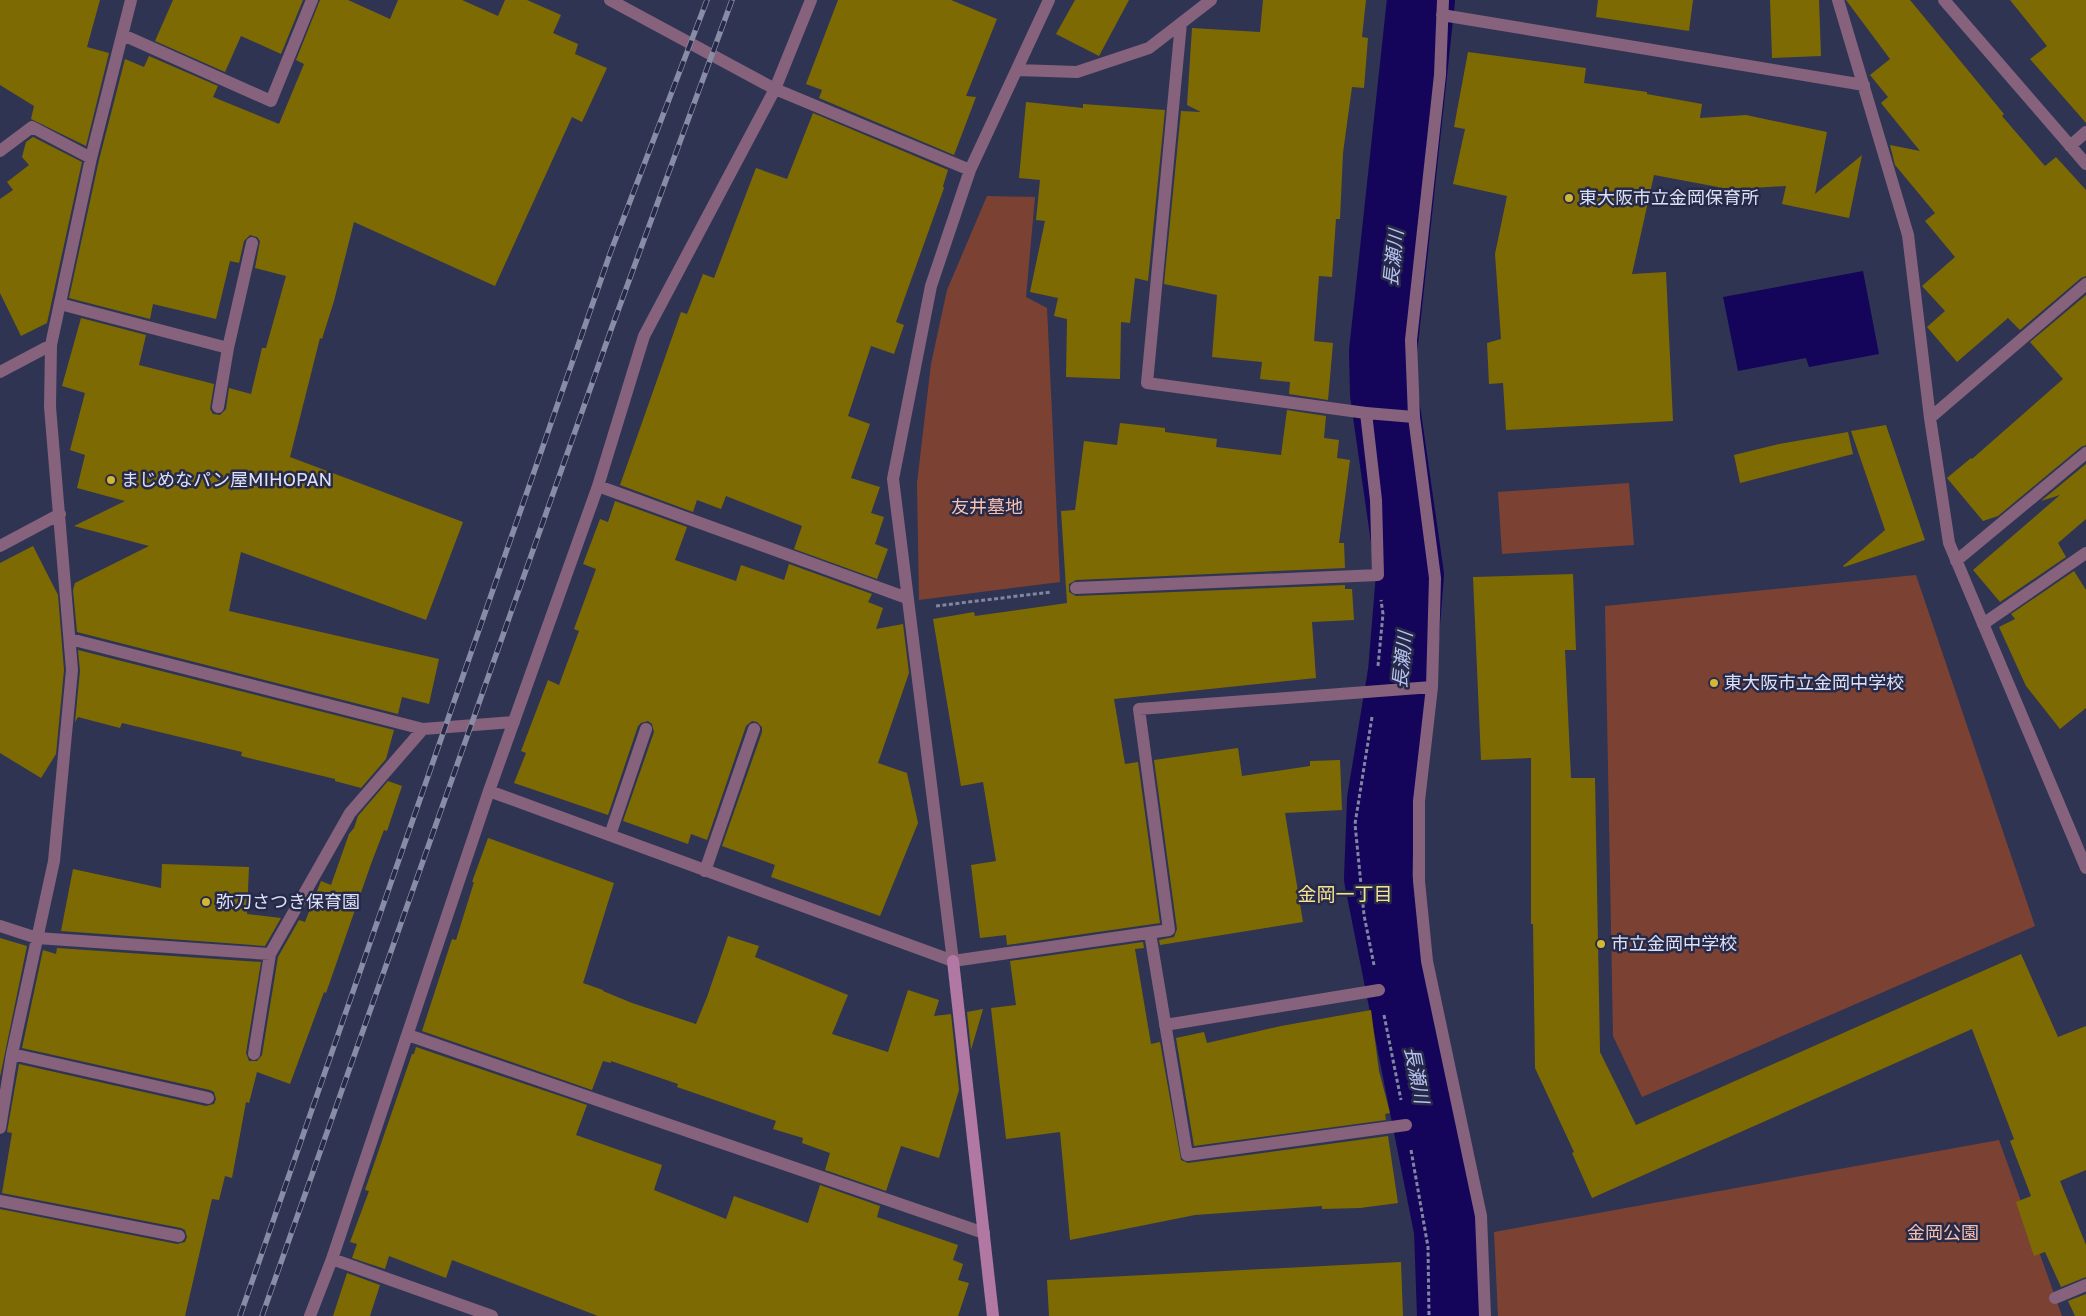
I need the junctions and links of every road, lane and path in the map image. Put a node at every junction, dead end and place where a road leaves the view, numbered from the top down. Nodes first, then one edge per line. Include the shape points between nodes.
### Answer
1 (131, 0) edge
2 (312, 0) edge
3 (610, 0) edge
4 (811, 0) edge
5 (1049, 0) edge
6 (1211, 0) edge
7 (1442, 0) edge
8 (1838, 0) edge
9 (1944, 0) edge
10 (1442, 15) junction
11 (1180, 23) junction
12 (122, 36) junction
13 (1017, 70) junction
14 (1864, 85) junction
15 (775, 89) junction
16 (2086, 132) edge
17 (2070, 146) junction
18 (0, 151) edge
19 (91, 158) junction
20 (2086, 164) edge
21 (970, 170) junction
22 (252, 243) dead end
23 (2086, 284) edge
24 (60, 304) junction
25 (51, 345) junction
26 (228, 348) junction
27 (0, 372) edge
28 (218, 407) dead end
29 (1370, 414) junction
30 (1414, 418) junction
31 (1930, 418) junction
32 (2086, 453) edge
33 (598, 486) junction
34 (60, 514) junction
35 (0, 546) edge
36 (2086, 553) edge
37 (1956, 561) junction
38 (1378, 575) junction
39 (1076, 588) joint
40 (908, 604) junction
41 (1983, 624) junction
42 (70, 639) junction
43 (1432, 687) junction
44 (1379, 691) junction
45 (514, 722) junction
46 (423, 729) junction
47 (646, 729) dead end
48 (754, 729) dead end
49 (489, 791) junction
50 (610, 835) junction
51 (2086, 868) edge
52 (706, 871) junction
53 (0, 926) edge
54 (1150, 933) junction
55 (37, 938) junction
56 (270, 954) junction
57 (954, 961) junction
58 (1379, 990) junction
59 (1165, 1025) junction
60 (408, 1035) junction
61 (12, 1054) junction
62 (254, 1054) dead end
63 (208, 1098) dead end
64 (1406, 1125) junction
65 (0, 1128) edge
66 (0, 1201) edge
67 (984, 1233) junction
68 (179, 1236) dead end
69 (332, 1259) junction
70 (2086, 1285) edge
71 (2055, 1298) dead end
72 (310, 1316) edge
73 (492, 1316) edge
74 (993, 1316) edge
75 (1429, 1316) edge
76 (1485, 1316) edge

1 - 12 street
2 - 12 street via 271,101
3 - 15 street
4 - 15 street
5 - 13 street
6 - 11 street
7 - 10 street
8 - 14 street
9 - 17 street
10 - 14 street
10 - 30 street via 1440,75 1411,340
11 - 13 street via 1149,48 1077,72
11 - 29 street via 1146,383
12 - 19 street
13 - 21 street
14 - 31 street via 1908,235
15 - 21 street
15 - 33 street via 644,336
16 - 17 street
17 - 20 street
18 - 19 street via 32,127
19 - 24 street
21 - 40 street via 930,286 893,479
22 - 26 street
23 - 31 street
24 - 25 street
24 - 26 street
25 - 27 street
25 - 34 street via 50,407
26 - 28 street
29 - 30 street
29 - 38 street
30 - 43 street via 1435,578
31 - 37 street via 1949,543
32 - 37 street
33 - 40 street
33 - 45 street
34 - 35 street
34 - 42 street
36 - 41 street
37 - 41 street
38 - 39 street
38 - 44 path via 1383,614
39 - 40 path
40 - 57 street
41 - 51 street
42 - 46 street
42 - 55 street via 72,670 54,861
43 - 44 street
43 - 76 street via 1419,801 1418,881 1427,961 1481,1216
44 - 54 street via 1139,709 1169,930
44 - 58 path via 1355,824 1364,915
45 - 46 street
45 - 49 street
46 - 56 street via 350,813
47 - 50 street
48 - 52 street
49 - 50 street
49 - 60 street
50 - 52 street
52 - 57 street
53 - 55 street
54 - 57 street
54 - 59 street
55 - 56 street
55 - 61 street
56 - 62 street
57 - 67 street
58 - 59 street
58 - 64 path
59 - 64 street via 1187,1155
60 - 67 street
60 - 69 street
61 - 63 street
61 - 65 street
64 - 75 path via 1428,1248
66 - 68 street
67 - 74 street
69 - 72 street
69 - 73 street
70 - 71 street

